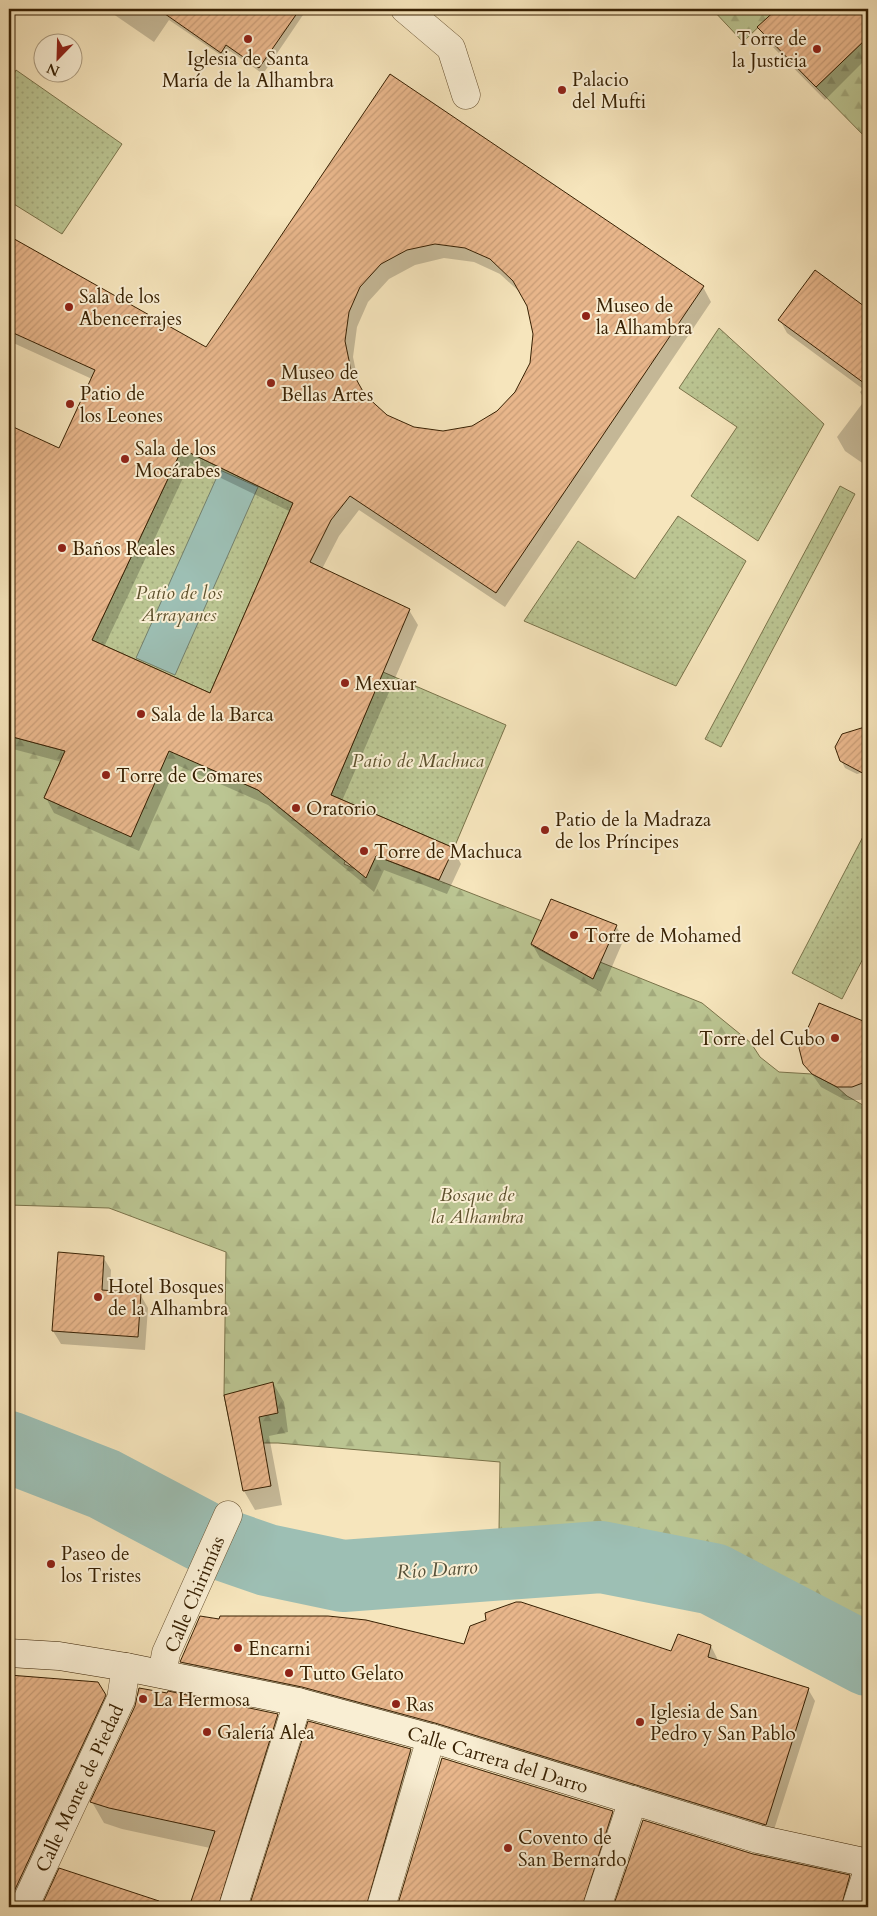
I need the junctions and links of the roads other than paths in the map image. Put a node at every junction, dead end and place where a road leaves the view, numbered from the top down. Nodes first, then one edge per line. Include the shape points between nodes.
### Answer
1 (406, 9) edge
2 (466, 95) dead end
3 (228, 1514) dead end
4 (9, 1653) edge
5 (126, 1667) junction
6 (162, 1674) junction
7 (298, 1702) junction
8 (432, 1738) junction
9 (633, 1800) junction
10 (868, 1863) edge
11 (868, 1870) edge
12 (24, 1907) edge
13 (233, 1907) edge
14 (381, 1907) edge
15 (597, 1907) edge
16 (856, 1907) edge

1 - 2 street via 451,48
3 - 6 street, Calle Chirimías via 166,1653
4 - 5 street, Calle Carrera del Darro via 59,1656
5 - 6 street, Calle Carrera del Darro
5 - 12 street, Calle Monte de Piedad via 121,1699
6 - 7 street, Calle Carrera del Darro
7 - 8 street, Calle Carrera del Darro
7 - 13 street
8 - 9 street, Calle Carrera del Darro
8 - 14 street
9 - 10 street, Calle Carrera del Darro via 758,1839
9 - 15 street
11 - 16 street

